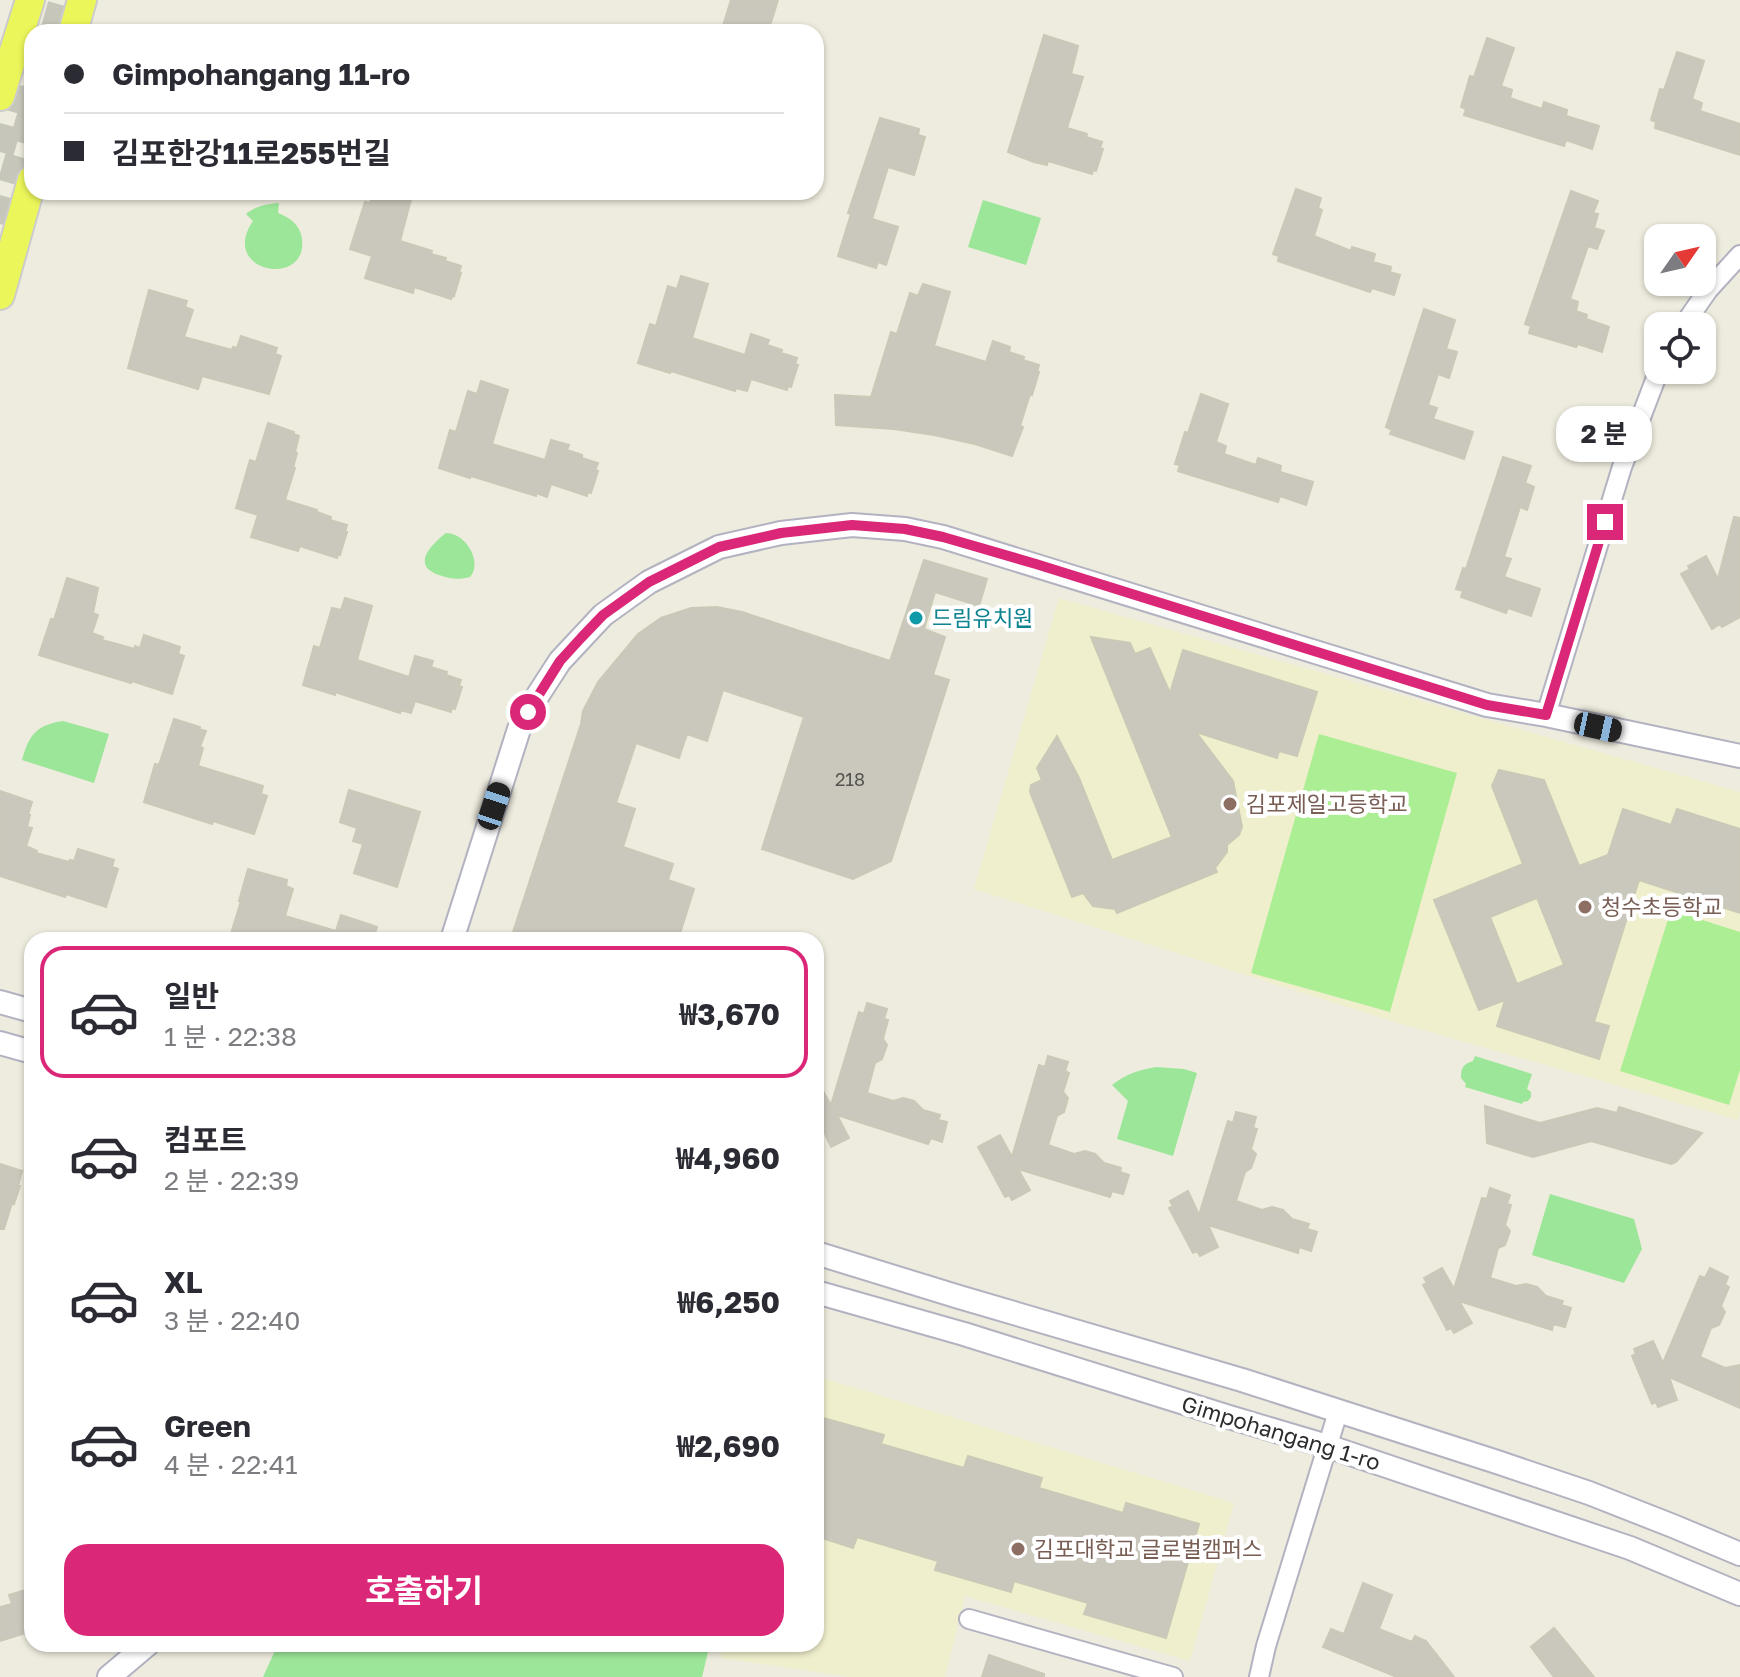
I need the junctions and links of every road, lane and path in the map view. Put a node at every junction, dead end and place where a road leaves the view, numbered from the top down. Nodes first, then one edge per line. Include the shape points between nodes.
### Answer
1 (30, 0) edge
2 (82, 0) edge
3 (75, 24) edge
4 (0, 96) edge
5 (26, 200) edge
6 (1740, 255) edge
7 (0, 295) edge
8 (1693, 312) edge
9 (1654, 384) edge
10 (1546, 715) junction
11 (1740, 756) edge
12 (442, 932) edge
13 (455, 932) edge
14 (0, 1002) edge
15 (24, 1009) edge
16 (0, 1043) edge
17 (24, 1050) edge
18 (824, 1255) edge
19 (824, 1294) edge
20 (1338, 1412) junction
21 (1327, 1446) junction
22 (1740, 1554) edge
23 (1740, 1594) edge
24 (969, 1619) dead end
25 (139, 1652) edge
26 (109, 1677) edge
27 (1173, 1677) edge
28 (1259, 1677) edge

1 - 4 main road
2 - 3 main road
5 - 7 main road
6 - 8 street
9 - 10 street via 1622,467
10 - 11 street
10 - 12 street via 948,529 851,515 783,523 718,537 645,573 595,607 550,657 507,731
10 - 13 street via 1487,705 943,537 852,525 781,533 719,547 649,582 603,615 560,661 519,729
14 - 15 street
16 - 17 street
18 - 20 street, Gimpohangang 1-ro
19 - 21 street, Gimpohangang 1-ro
20 - 21 street
20 - 22 street, Gimpohangang 1-ro via 1589,1493
21 - 23 street, Gimpohangang 1-ro via 1630,1548
21 - 28 street
24 - 27 street
25 - 26 street

